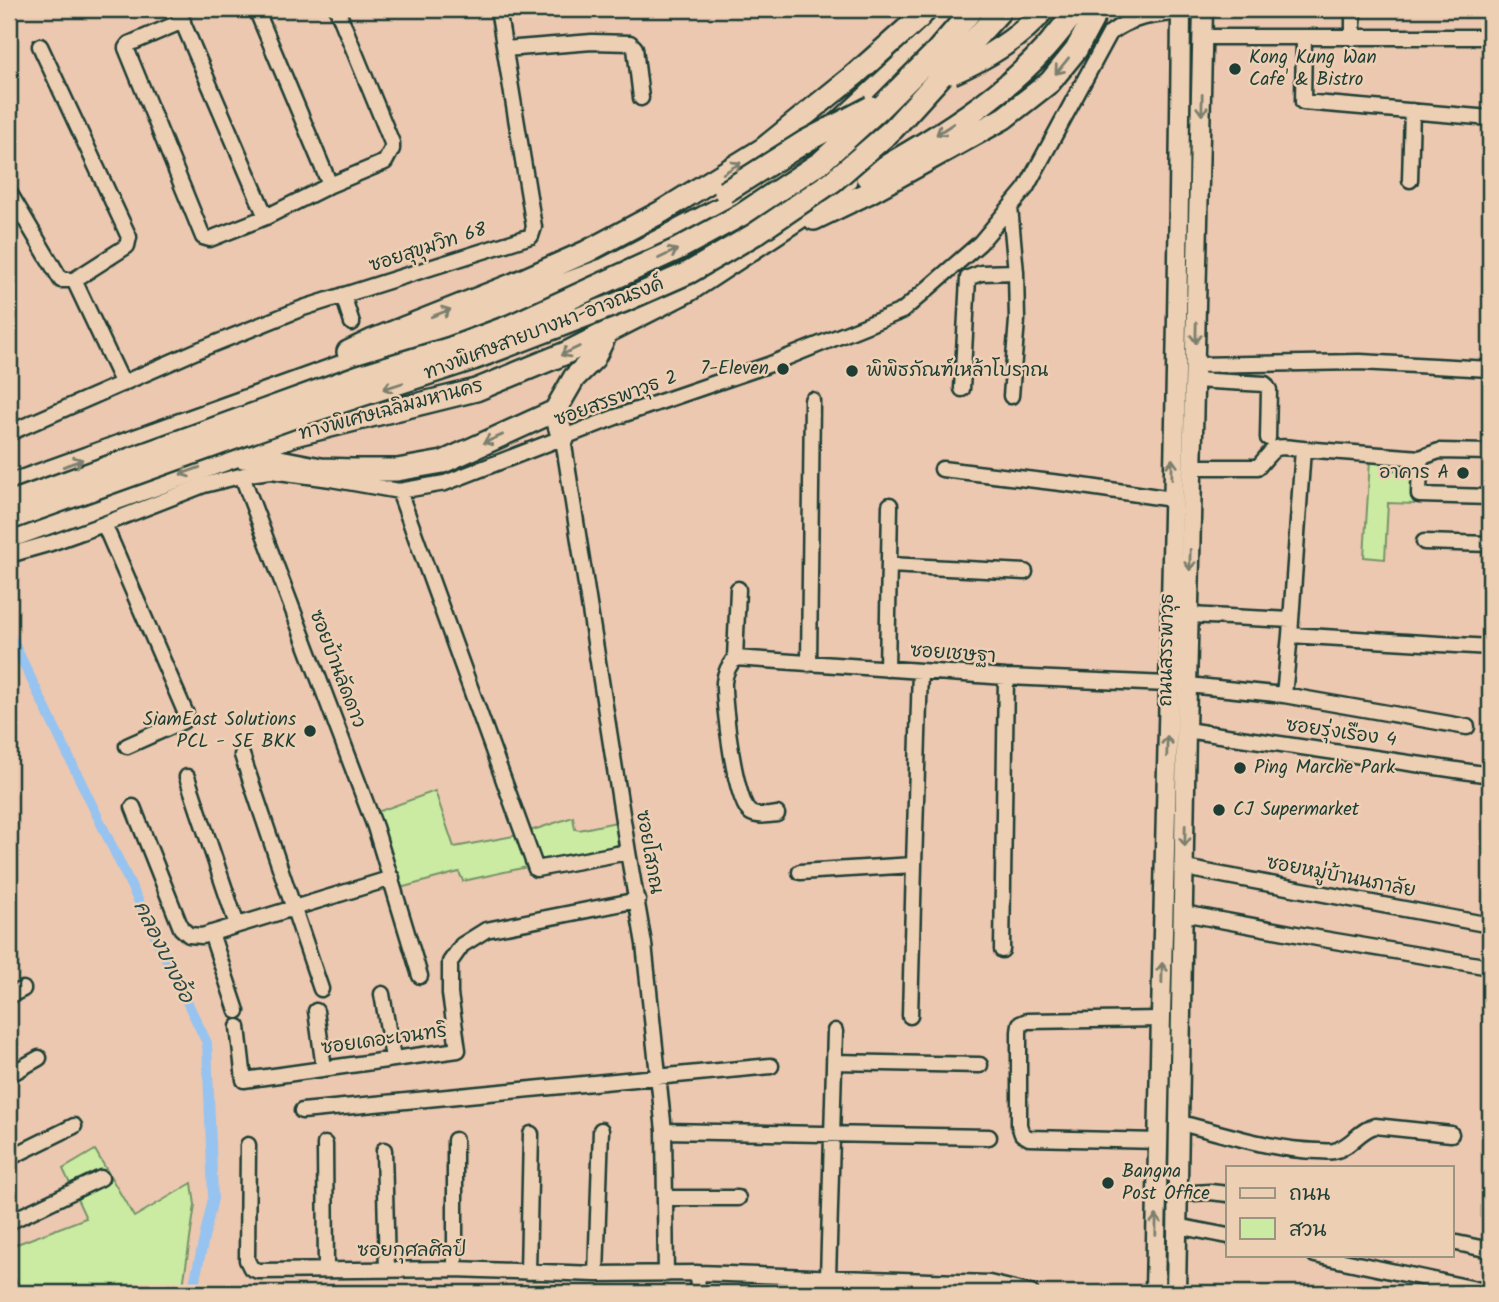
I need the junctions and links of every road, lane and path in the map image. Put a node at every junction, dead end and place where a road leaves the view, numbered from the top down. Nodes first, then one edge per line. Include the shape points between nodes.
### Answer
1 (256, 9) edge
2 (337, 9) edge
3 (498, 9) edge
4 (926, 9) edge
5 (962, 9) edge
6 (973, 9) edge
7 (1002, 9) edge
8 (1010, 9) edge
9 (1044, 9) edge
10 (1076, 9) edge
11 (1098, 9) edge
12 (1203, 9) edge
13 (1353, 9) edge
14 (1181, 10) edge
15 (180, 15) edge
16 (1202, 37) junction
17 (1304, 37) junction
18 (1490, 37) edge
19 (1353, 38) junction
20 (40, 46) dead end
21 (505, 49) junction
22 (641, 98) dead end
23 (1412, 111) junction
24 (1490, 118) edge
25 (1410, 180) dead end
26 (330, 185) junction
27 (9, 192) edge
28 (821, 204) junction
29 (1010, 207) junction
30 (265, 217) junction
31 (757, 246) junction
32 (1198, 264) junction
33 (1179, 266) junction
34 (1016, 272) junction
35 (74, 280) junction
36 (343, 295) junction
37 (534, 296) junction
38 (352, 323) dead end
39 (607, 332) junction
40 (1490, 369) edge
41 (1195, 372) junction
42 (123, 384) junction
43 (962, 389) dead end
44 (268, 393) junction
45 (1011, 396) dead end
46 (812, 400) dead end
47 (555, 411) junction
48 (9, 433) edge
49 (1268, 438) dead end
50 (563, 439) junction
51 (1303, 449) junction
52 (1490, 452) edge
53 (228, 458) junction
54 (1420, 458) junction
55 (1192, 467) junction
56 (942, 469) dead end
57 (242, 476) junction
58 (9, 486) edge
59 (399, 491) junction
60 (1490, 497) edge
61 (1172, 499) junction
62 (9, 503) edge
63 (890, 505) dead end
64 (9, 519) edge
65 (104, 524) junction
66 (9, 537) edge
67 (1424, 542) dead end
68 (1490, 544) edge
69 (9, 555) edge
70 (889, 565) junction
71 (1025, 572) dead end
72 (738, 589) dead end
73 (1189, 615) junction
74 (1292, 620) junction
75 (1290, 635) junction
76 (1490, 646) edge
77 (736, 658) junction
78 (809, 664) junction
79 (887, 669) junction
80 (920, 671) junction
81 (1006, 677) junction
82 (1168, 684) junction
83 (1188, 685) junction
84 (1284, 695) junction
85 (1467, 727) dead end
86 (1186, 730) junction
87 (127, 746) dead end
88 (242, 755) dead end
89 (1490, 775) edge
90 (187, 777) dead end
91 (133, 807) dead end
92 (777, 814) dead end
93 (628, 852) junction
94 (914, 865) junction
95 (1185, 868) junction
96 (800, 872) dead end
97 (392, 877) junction
98 (638, 900) junction
99 (294, 908) junction
100 (1184, 913) junction
101 (237, 925) junction
102 (1490, 925) edge
103 (211, 933) junction
104 (1002, 950) dead end
105 (1490, 967) edge
106 (420, 976) dead end
107 (23, 989) dead end
108 (321, 989) dead end
109 (382, 994) dead end
110 (9, 996) edge
111 (237, 1011) dead end
112 (316, 1012) dead end
113 (910, 1016) dead end
114 (1161, 1019) junction
115 (237, 1027) dead end
116 (835, 1031) dead end
117 (39, 1058) dead end
118 (393, 1058) junction
119 (835, 1062) junction
120 (980, 1065) dead end
121 (771, 1066) dead end
122 (324, 1068) junction
123 (9, 1075) edge
124 (660, 1075) junction
125 (302, 1111) dead end
126 (1180, 1123) junction
127 (74, 1126) dead end
128 (601, 1130) dead end
129 (664, 1131) junction
130 (833, 1133) junction
131 (531, 1134) dead end
132 (1451, 1134) dead end
133 (989, 1137) dead end
134 (455, 1140) dead end
135 (1158, 1141) junction
136 (325, 1144) dead end
137 (248, 1145) dead end
138 (384, 1150) dead end
139 (9, 1158) edge
140 (1179, 1165) junction
141 (1157, 1166) junction
142 (101, 1178) dead end
143 (1178, 1194) junction
144 (1226, 1194) edge
145 (665, 1198) junction
146 (738, 1198) dead end
147 (9, 1222) edge
148 (1177, 1226) junction
149 (1226, 1236) edge
150 (1454, 1242) edge
151 (1490, 1250) edge
152 (1320, 1256) edge
153 (455, 1269) junction
154 (326, 1270) junction
155 (387, 1270) junction
156 (528, 1272) junction
157 (698, 1273) junction
158 (596, 1274) junction
159 (666, 1274) junction
160 (828, 1278) junction
161 (1490, 1292) edge
162 (697, 1293) edge
163 (1031, 1293) edge
164 (1155, 1293) edge
165 (1176, 1293) edge

1 - 26 street
2 - 26 street via 393,149 385,162
3 - 21 street, ซอยสุขุมวิท 68
44 -> 4 highway via 373,340 586,252 661,212 763,149 857,73
5 - 37 highway via 807,153 731,203 605,269
62 -> 6 highway, ทางพิเศษสายบางนา-อาจณรงค์, bridge via 510,326 678,250 821,162 897,91
7 -> 64 highway, ทางพิเศษสายบางนา-อาจณรงค์, bridge via 893,129 833,181 690,271 497,350
8 - 28 highway via 922,109
9 - 37 highway, bridge via 1010,40 965,67 851,116 725,192
10 -> 28 highway via 1044,50 988,101
11 -> 31 highway via 1076,50 1050,82 1004,118 868,193
12 - 16 main road, ถนนสรรพาวุธ
13 - 19 street
14 - 29 street, ซอยสรรพาวุธ 2 via 1138,16 1110,33 1026,188
14 - 33 main road, ถนนสรรพาวุธ
15 - 30 street
15 - 30 street via 126,48 204,237 210,239
16 - 17 street
16 -> 32 main road, ถนนสรรพาวุธ
17 - 19 street
17 - 23 street via 1303,103
18 - 19 street
20 - 35 street via 129,237 127,246
21 - 22 street via 630,43 635,48
21 - 36 street, ซอยสุขุมวิท 68 via 531,236
23 - 24 street
23 - 25 street
26 - 30 street
27 - 35 street via 61,280
28 - 31 highway
29 - 34 street
29 - 50 street, ซอยสรรพาวุธ 2 via 980,243 902,311
31 - 39 highway, ทางพิเศษเฉลิมมหานคร via 688,291
32 - 33 main road
32 -> 41 main road, ถนนสรรพาวุธ
61 -> 33 main road, ถนนสรรพาวุธ
34 - 43 street via 968,278
34 - 45 street
35 - 42 street
36 - 38 street
36 - 42 street, ซอยสุขุมวิท 68
37 - 44 highway
39 - 47 highway
39 -> 53 highway, ทางพิเศษเฉลิมมหานคร via 476,390 294,435
40 - 41 street via 1360,362
41 - 49 street via 1265,384 1269,390
41 - 55 main road, ถนนสรรพาวุธ
42 - 48 street, ซอยสุขุมวิท 68
58 -> 44 highway
46 - 78 street
47 - 50 highway
47 -> 53 highway via 443,462 397,470 321,469 264,458
50 - 59 street, ซอยสรรพาวุธ 2 via 445,483
50 - 93 street, ซอยโสภณ
51 - 54 street
51 - 55 street via 1277,447 1258,467
51 - 74 street
52 - 54 street via 1439,451
53 -> 66 highway, ทางพิเศษเฉลิมมหานคร
54 - 60 street via 1419,495
55 -> 73 main road, ถนนสรรพาวุธ
56 - 61 street
57 - 59 street, ซอยสรรพาวุธ 2 via 271,471
57 - 65 street, ซอยสรรพาวุธ 2 via 204,485
57 - 97 street, ซอยบ้านลัดดาว
59 - 93 street via 536,869
61 - 82 main road, ถนนสรรพาวุธ
63 - 70 street
65 - 69 street, ซอยสรรพาวุธ 2
65 - 87 street via 186,714 183,721
67 - 68 street
70 - 71 street
70 - 79 street
72 - 77 street
73 - 74 street
73 - 83 main road, ถนนสรรพาวุธ
74 - 75 street
75 - 76 street
75 - 84 street
77 - 78 street, ซอยเชษฐา
77 - 92 street via 724,681 742,804 750,813
78 - 79 street, ซอยเชษฐา
79 - 80 street, ซอยเชษฐา
80 - 81 street, ซอยเชษฐา
80 - 94 street
81 - 82 street, ซอยเชษฐา
81 - 104 street
82 - 83 main road
114 -> 82 main road, ถนนสรรพาวุธ
83 - 84 street
83 - 86 main road, ถนนสรรพาวุธ
84 - 85 street
86 - 89 street, ซอยรุ่งเรือง 4
86 -> 95 main road, ถนนสรรพาวุธ
88 - 99 street
90 - 101 street
91 - 103 street via 182,930 194,936
93 - 98 street, ซอยโสภณ
94 - 96 street
94 - 113 street
95 - 100 main road, ถนนสรรพาวุธ
95 - 102 street, ซอยหมู่บ้านนภาลัย
97 - 99 street
97 - 106 street, ซอยบ้านลัดดาว
98 - 118 street, ซอยเดอะเจนทริ via 486,930 462,945 450,962 458,1050
98 - 124 street, ซอยโสภณ
99 - 101 street
99 - 108 street
100 - 105 street
100 - 126 main road, ถนนสรรพาวุธ
101 - 103 street
103 - 111 street
107 - 110 street
109 - 118 street
112 - 122 street
114 - 135 main road, ถนนสรรพาวุธ
114 - 135 street via 1027,1021 1020,1024 1019,1031 1022,1134 1029,1138
115 - 122 street, ซอยเดอะเจนทริ via 244,1080
116 - 119 street
117 - 123 street
118 - 122 street, ซอยเดอะเจนทริ
119 - 120 street
119 - 130 street
121 - 124 street
124 - 125 street
124 - 129 street, ซอยโสภณ
126 - 132 street via 1296,1150 1335,1151 1375,1126
126 - 140 main road, ถนนสรรพาวุธ
127 - 139 street
128 - 158 street
129 - 130 street
129 - 145 street, ซอยโสภณ
130 - 133 street
130 - 160 street
131 - 156 street
134 - 153 street
135 - 141 main road, ถนนสรรพาวุธ
136 - 154 street
137 - 154 street, ซอยกุศลศิลป์ via 247,1260 251,1268
138 - 155 street
140 - 141 main road
140 - 143 main road, ถนนสรรพาวุธ
164 -> 141 main road, ถนนสรรพาวุธ
142 - 147 street
143 - 144 street
143 - 148 main road, ถนนสรรพาวุธ
145 - 146 street
145 - 159 street, ซอยโสภณ
148 - 149 street
148 - 165 main road, ถนนสรรพาวุธ
150 - 151 street
152 - 161 street
153 - 155 street, ซอยกุศลศิลป์
153 - 156 street, ซอยกุศลศิลป์
154 - 155 street, ซอยกุศลศิลป์
156 - 158 street, ซอยกุศลศิลป์
157 - 159 street, ซอยกุศลศิลป์
157 - 160 street, ซอยกุศลศิลป์
157 - 162 street
158 - 159 street, ซอยกุศลศิลป์
160 - 163 street, ซอยกุศลศิลป์ via 989,1283

